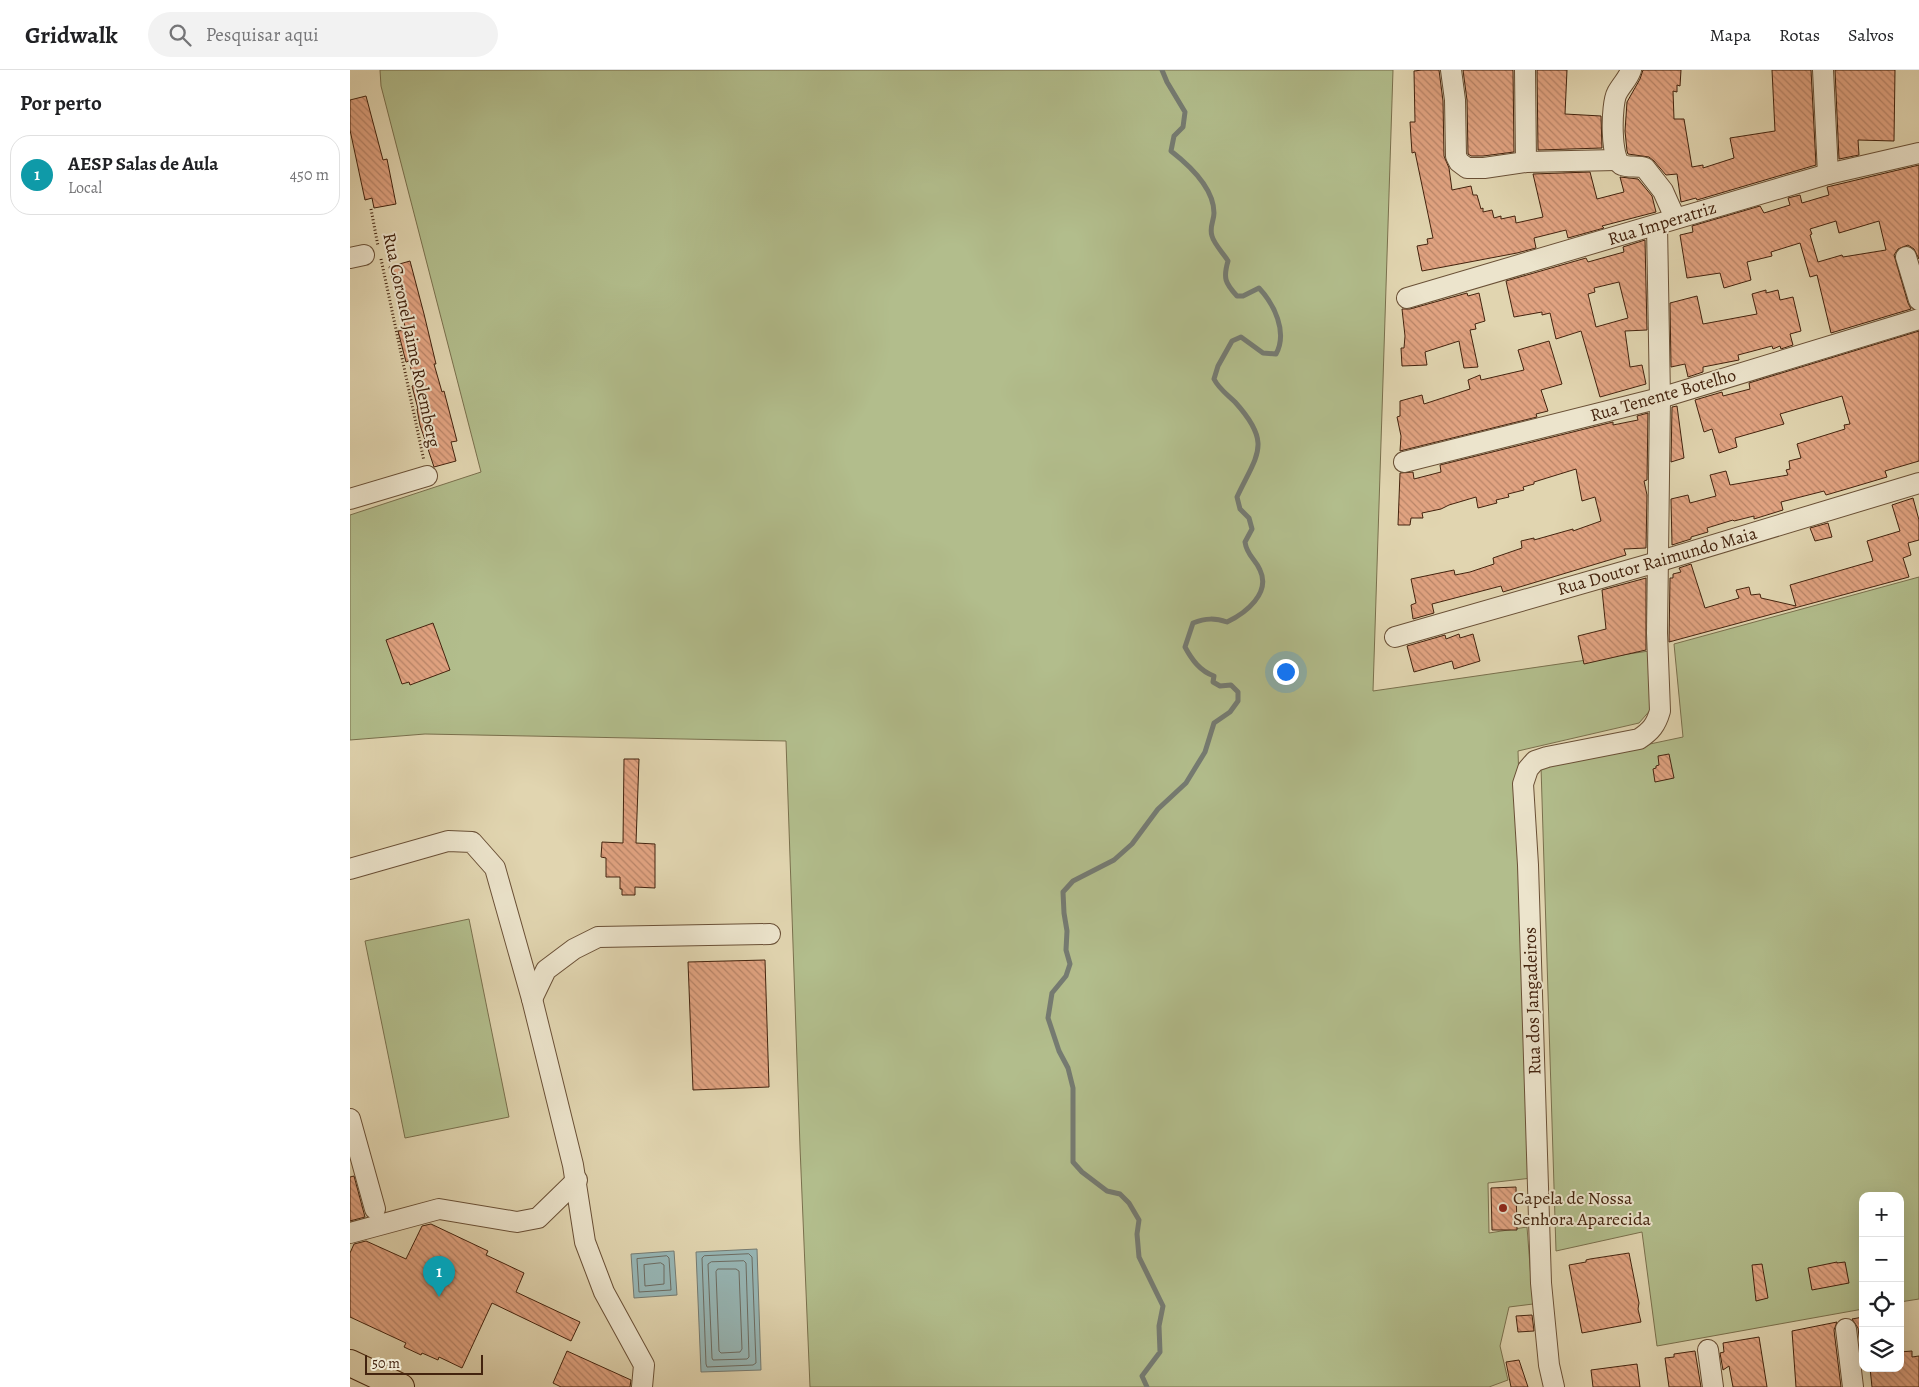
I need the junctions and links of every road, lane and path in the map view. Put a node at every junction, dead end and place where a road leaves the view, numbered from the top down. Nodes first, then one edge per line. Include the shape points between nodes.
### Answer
1 (1451, 70) edge
2 (1525, 70) edge
3 (1632, 70) edge
4 (1823, 70) edge
5 (1919, 153) edge
6 (1616, 160) junction
7 (1526, 162) junction
8 (1828, 174) junction
9 (371, 209) dead end
10 (1666, 222) junction
11 (368, 255) edge
12 (1906, 256) dead end
13 (1407, 298) dead end
14 (1919, 300) edge
15 (1919, 319) edge
16 (1660, 398) junction
17 (1404, 462) dead end
18 (427, 476) joint
19 (1919, 483) edge
20 (350, 499) edge
21 (1657, 562) junction
22 (1395, 637) dead end
23 (350, 869) edge
24 (770, 934) dead end
25 (532, 999) junction
26 (350, 1119) edge
27 (577, 1180) junction
28 (376, 1209) dead end
29 (350, 1233) edge
30 (1846, 1329) dead end
31 (1708, 1350) dead end
32 (350, 1363) edge
33 (401, 1387) edge
34 (642, 1387) edge
35 (1554, 1387) edge
36 (1714, 1387) edge
37 (1854, 1387) edge

1 - 7 street via 1458,162 1467,168
2 - 7 street
3 - 6 street via 1616,94 1613,132
4 - 8 street
5 - 8 street, Rua Imperatriz
6 - 7 street
6 - 10 street via 1621,165 1645,168 1663,191
8 - 10 street, Rua Imperatriz
9 - 11 path, Rua Coronel Jaime Rolemberg
10 - 13 street, Rua Imperatriz
10 - 16 street
11 - 18 path, Rua Coronel Jaime Rolemberg
12 - 14 street
15 - 16 street, Rua Tenente Botelho
16 - 17 street, Rua Tenente Botelho
16 - 21 street
18 - 20 street
19 - 21 street, Rua Doutor Raimundo Maia
21 - 22 street, Rua Doutor Raimundo Maia
21 - 35 street, Rua dos Jangadeiros via 1660,711 1657,723 1639,739 1535,761 1528,769 1523,784 1542,1283
23 - 25 street via 448,841 472,842 495,868
24 - 25 street via 598,938 574,949 546,970
25 - 27 street
26 - 28 street
27 - 29 street via 538,1218 517,1222 439,1209
27 - 34 street via 585,1242 604,1292 644,1364
30 - 37 street
31 - 36 street
32 - 33 main road

